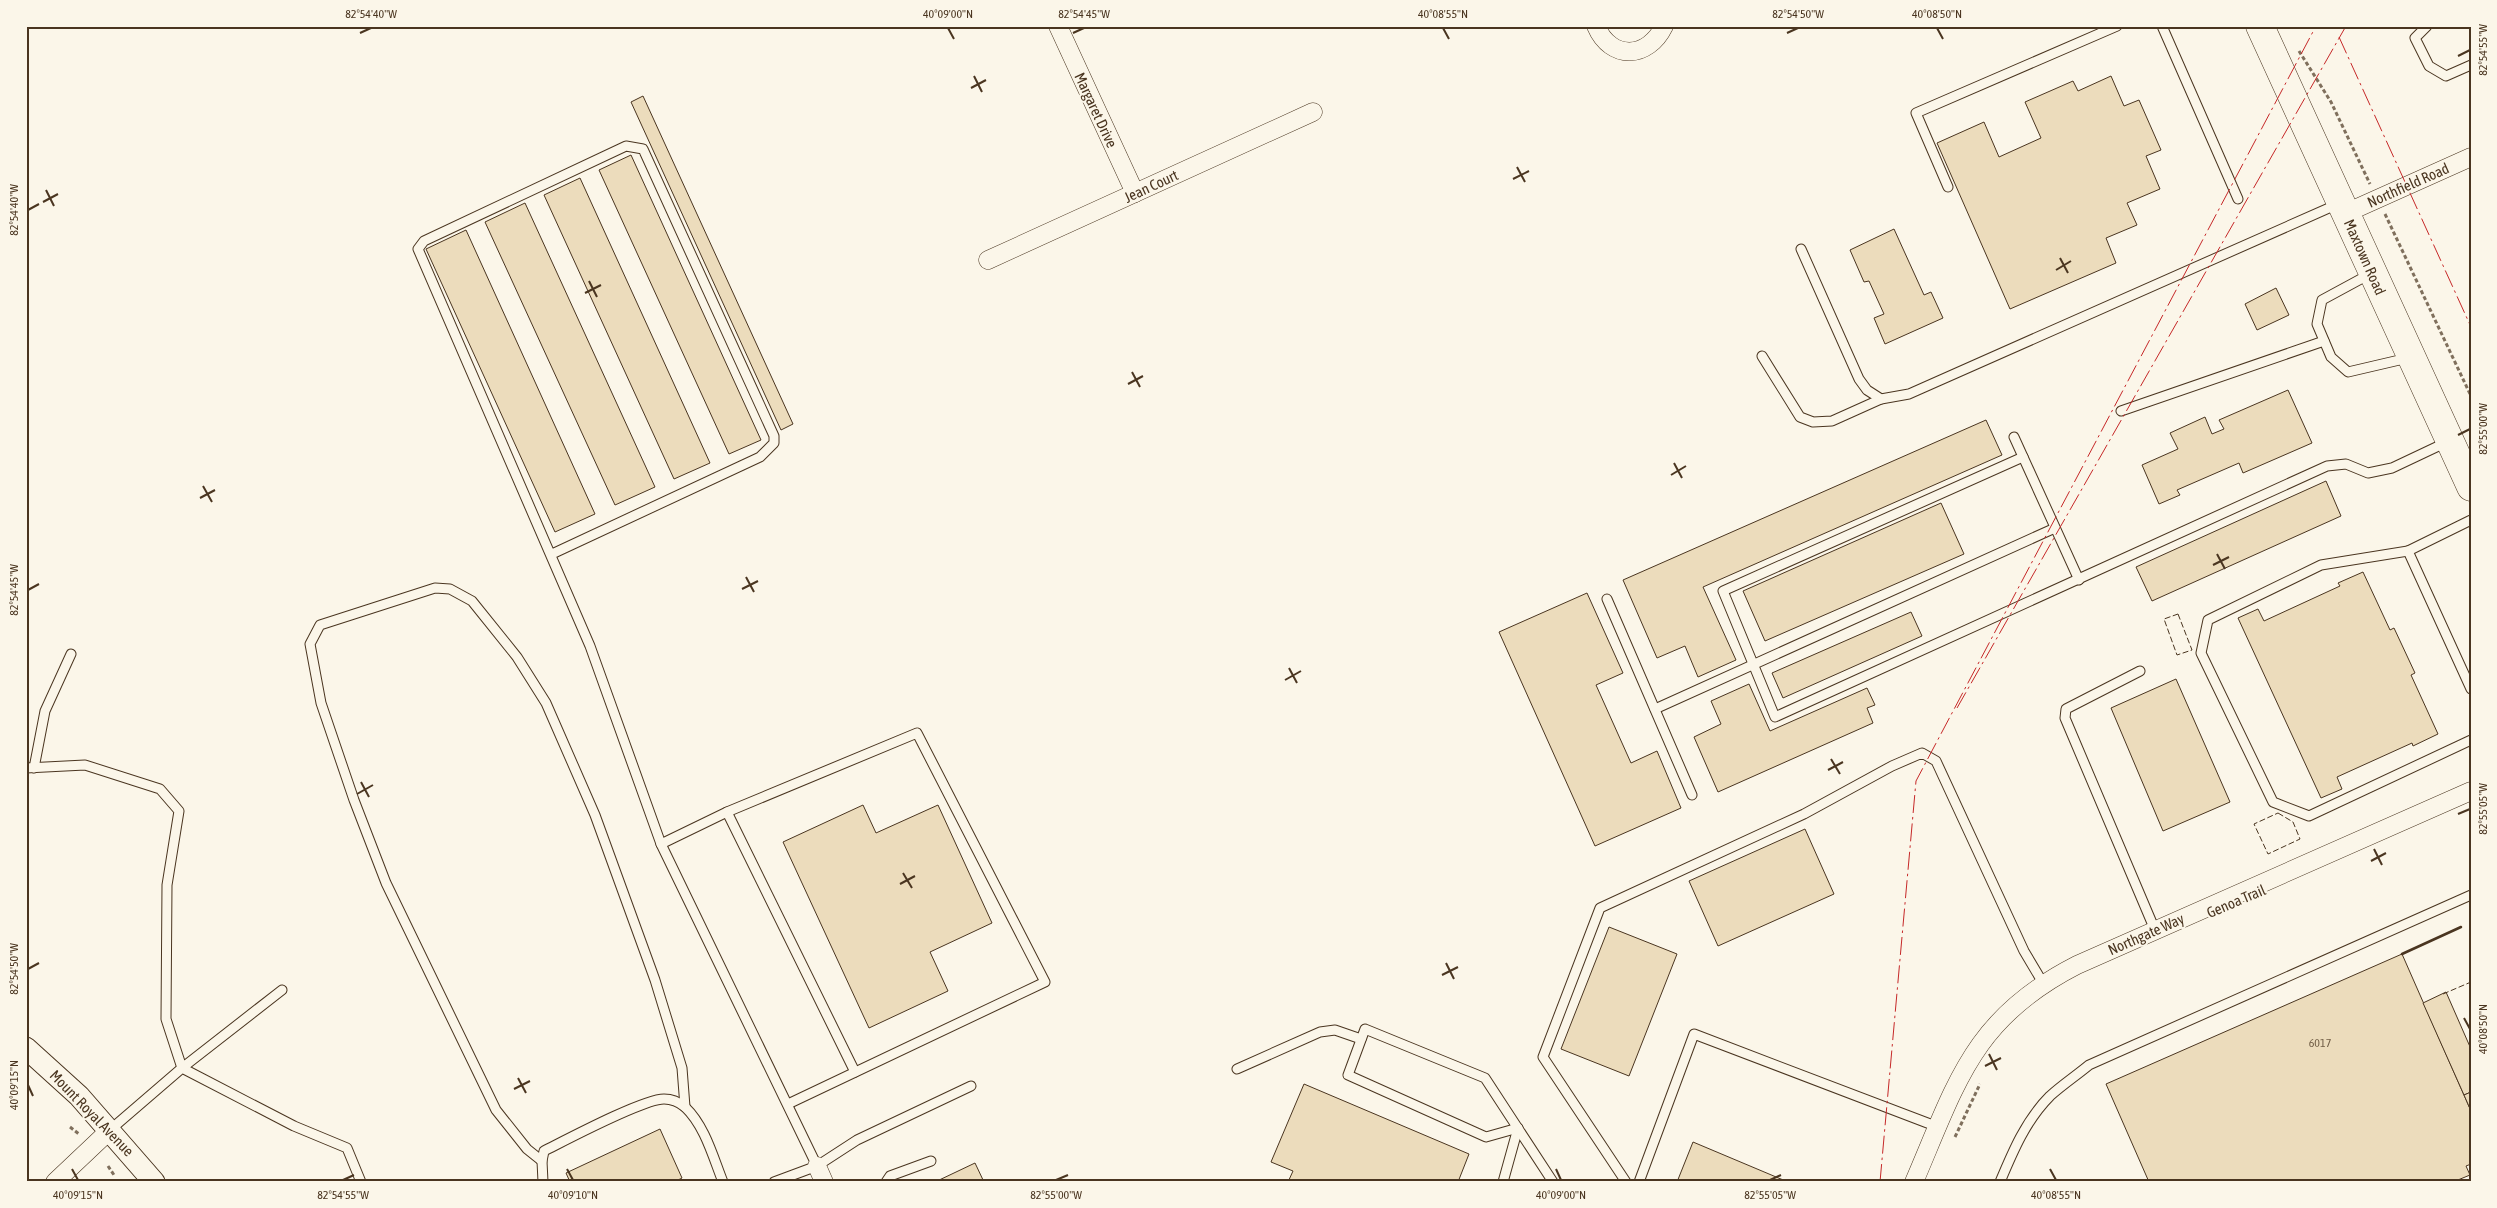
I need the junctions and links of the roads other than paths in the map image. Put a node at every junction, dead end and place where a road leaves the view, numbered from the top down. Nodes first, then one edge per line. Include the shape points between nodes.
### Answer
1 (1058, 26) edge
2 (1596, 26) edge
3 (1664, 26) edge
4 (2117, 26) edge
5 (2162, 26) edge
6 (2260, 26) edge
7 (2427, 26) edge
8 (2471, 66) edge
9 (1314, 112) dead end
10 (2471, 157) edge
11 (1948, 188) dead end
12 (1134, 194) junction
13 (2238, 198) dead end
14 (2343, 208) junction
15 (1801, 249) dead end
16 (988, 260) dead end
17 (2373, 273) junction
18 (2324, 341) junction
19 (1762, 356) dead end
20 (2411, 358) junction
21 (1881, 399) junction
22 (2121, 411) dead end
23 (2014, 437) dead end
24 (2449, 440) junction
25 (2023, 457) junction
26 (2471, 487) edge
27 (2471, 520) edge
28 (2055, 528) junction
29 (2408, 551) junction
30 (552, 554) junction
31 (2078, 580) junction
32 (1608, 599) dead end
33 (71, 654) dead end
34 (1753, 665) junction
35 (2140, 671) dead end
36 (2471, 689) edge
37 (1655, 709) junction
38 (2471, 740) edge
39 (30, 768) edge
40 (2471, 791) edge
41 (1692, 795) dead end
42 (727, 812) junction
43 (661, 844) junction
44 (2471, 894) edge
45 (2155, 930) junction
46 (2043, 983) junction
47 (282, 990) dead end
48 (1361, 1039) junction
49 (26, 1048) edge
50 (182, 1068) junction
51 (1237, 1069) dead end
52 (855, 1072) junction
53 (971, 1086) dead end
54 (788, 1104) junction
55 (685, 1107) junction
56 (1938, 1127) junction
57 (1518, 1128) junction
58 (110, 1130) junction
59 (542, 1161) junction
60 (931, 1161) dead end
61 (821, 1174) edge
62 (55, 1182) edge
63 (154, 1182) edge
64 (361, 1182) edge
65 (543, 1182) edge
66 (723, 1182) edge
67 (774, 1182) edge
68 (886, 1182) edge
69 (1503, 1182) edge
70 (1553, 1182) edge
71 (1626, 1182) edge
72 (1639, 1182) edge
73 (1914, 1182) edge
74 (2000, 1182) edge

1 - 12 street, Margaret Drive
2 - 3 street via 1600,36 1612,47 1626,52 1650,45
4 - 11 lane via 1916,113
5 - 13 lane
6 - 14 main road, Maxtown Road
7 - 8 lane via 2415,38 2429,66 2446,76
9 - 12 street, Jean Court
10 - 14 street, Northfield Road
12 - 16 street, Jean Court
14 - 17 main road, Maxtown Road
14 - 21 lane via 1909,394
15 - 21 lane via 1859,379 1867,390
17 - 18 lane via 2322,300 2317,324
17 - 20 main road, Maxtown Road
18 - 20 lane via 2331,357 2348,372
18 - 22 lane
19 - 21 lane via 1800,417 1813,422 1832,421
20 - 24 main road, Maxtown Road
23 - 25 lane
24 - 26 main road, Maxtown Road
24 - 31 lane via 2392,468 2368,472 2346,464 2327,466
25 - 28 lane
25 - 34 lane via 1723,591
27 - 29 lane
28 - 31 lane
28 - 34 lane
29 - 36 lane
29 - 38 lane via 2321,565 2208,620 2201,653 2273,802 2309,816
30 - 30 lane via 418,249 424,241 626,146 635,146 642,149 774,436 774,443 760,457
30 - 43 lane via 603,682
31 - 34 lane via 1775,717
32 - 37 lane
33 - 39 lane via 45,712
34 - 37 lane
35 - 45 lane via 2066,709 2064,718
37 - 41 lane
39 - 50 lane via 85,765 160,789 179,811 167,885 166,1019
40 - 45 street, Northgate Way
42 - 43 lane
42 - 52 lane
42 - 52 lane via 918,732 1045,982
43 - 54 lane
44 - 74 lane via 2089,1065 2050,1096 2031,1119
45 - 46 street, Northgate Way
46 - 56 street, Northgate Way via 2000,1018 1979,1043 1962,1072
46 - 71 lane via 2024,951 1936,761 1922,753 1892,766 1804,814 1600,908 1543,1057
47 - 50 lane
48 - 51 lane via 1335,1030 1320,1032
48 - 57 lane via 1365,1029 1486,1078
48 - 57 lane via 1348,1075 1486,1138
49 - 58 street, Mount Royal Avenue via 79,1096
50 - 58 lane
50 - 64 lane via 294,1126 347,1148
52 - 54 lane
53 - 61 lane via 857,1140
54 - 61 lane
55 - 59 lane via 662,1099 640,1106 544,1151
55 - 59 lane via 682,1068 655,980 595,815 546,703 517,657 472,601 450,589 435,588 320,625 310,644 321,703 386,883 496,1110 527,1149
55 - 66 lane via 700,1126
56 - 72 lane via 1694,1034
56 - 73 street, Northgate Way
57 - 69 lane
57 - 70 lane
58 - 62 street
58 - 63 street, Mount Royal Avenue
59 - 65 lane
60 - 68 lane via 890,1176
61 - 67 lane

